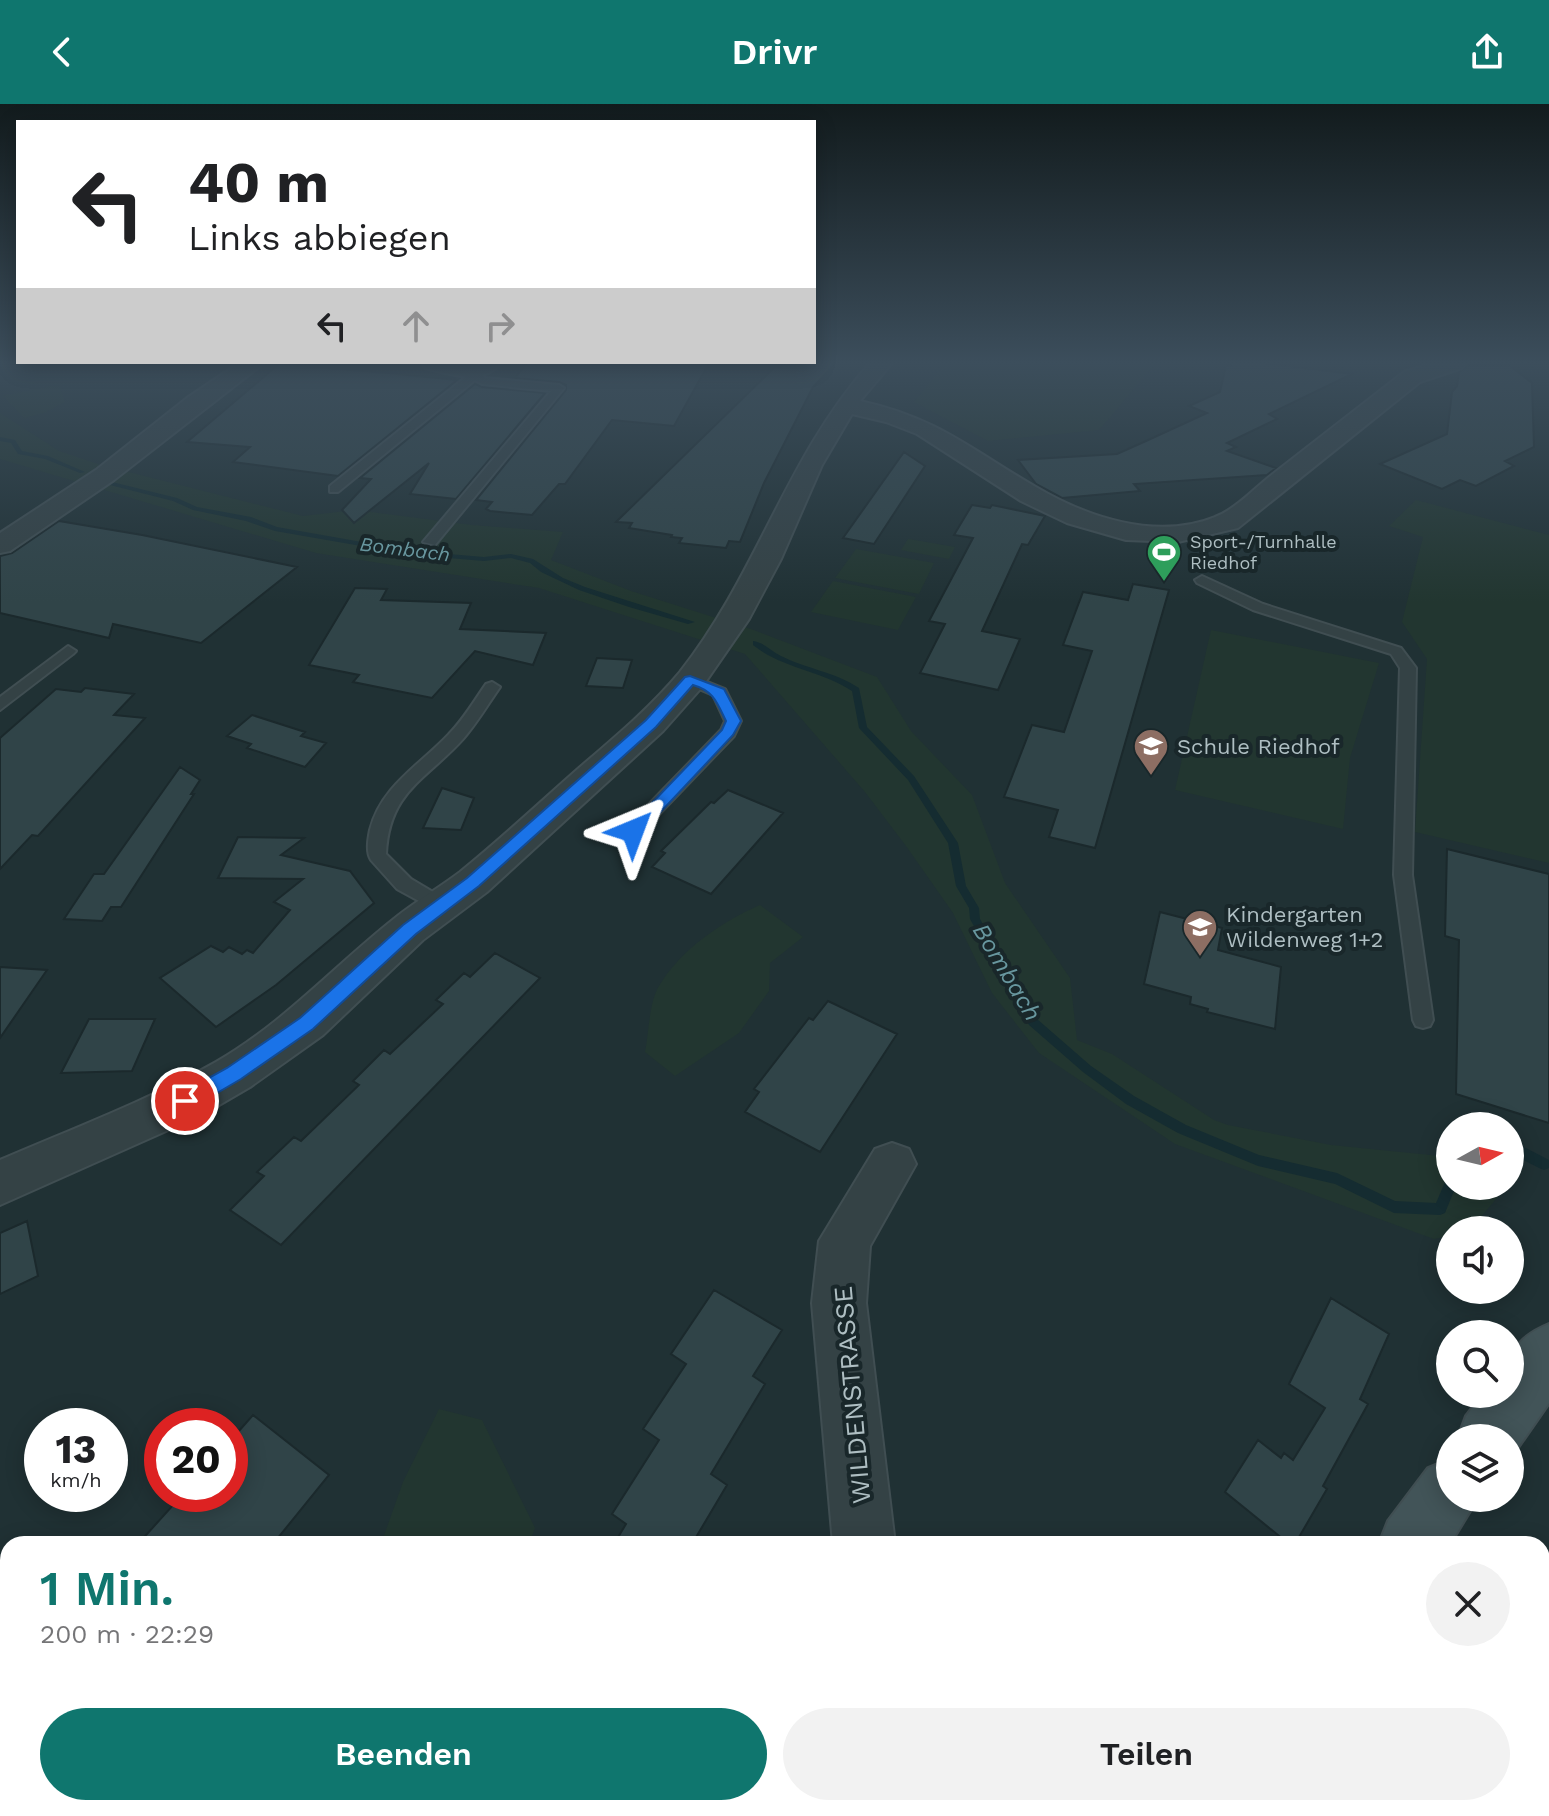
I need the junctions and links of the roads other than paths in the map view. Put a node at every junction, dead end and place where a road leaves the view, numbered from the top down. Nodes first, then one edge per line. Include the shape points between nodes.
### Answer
1 (145, 443) edge
2 (391, 443) edge
3 (513, 443) edge
4 (822, 443) edge
5 (945, 443) edge
6 (1328, 443) edge
7 (334, 489) dead end
8 (430, 542) dead end
9 (0, 545) edge
10 (1202, 580) dead end
11 (68, 651) dead end
12 (690, 680) junction
13 (492, 687) dead end
14 (0, 705) edge
15 (633, 831) dead end
16 (441, 906) junction
17 (1423, 1020) dead end
18 (892, 1164) dead end
19 (0, 1183) edge
20 (1549, 1353) edge
21 (1498, 1424) edge
22 (1436, 1509) edge
23 (863, 1536) edge
24 (1417, 1536) edge

1 - 9 street
2 - 7 lane
3 - 8 lane
4 - 12 street via 738,612
5 - 6 street via 1030,496 1084,520 1140,533 1181,534 1228,522
10 - 17 lane via 1258,607 1372,641 1404,658 1408,668 1403,875
11 - 14 lane
12 - 15 lane via 719,692 733,721
12 - 16 street via 651,724
13 - 16 lane via 453,740 399,788 376,832 377,856 404,884
16 - 19 street via 307,1023 234,1074
18 - 23 street, WILDENSTRASSE via 845,1241 839,1303
20 - 21 street
22 - 24 street

